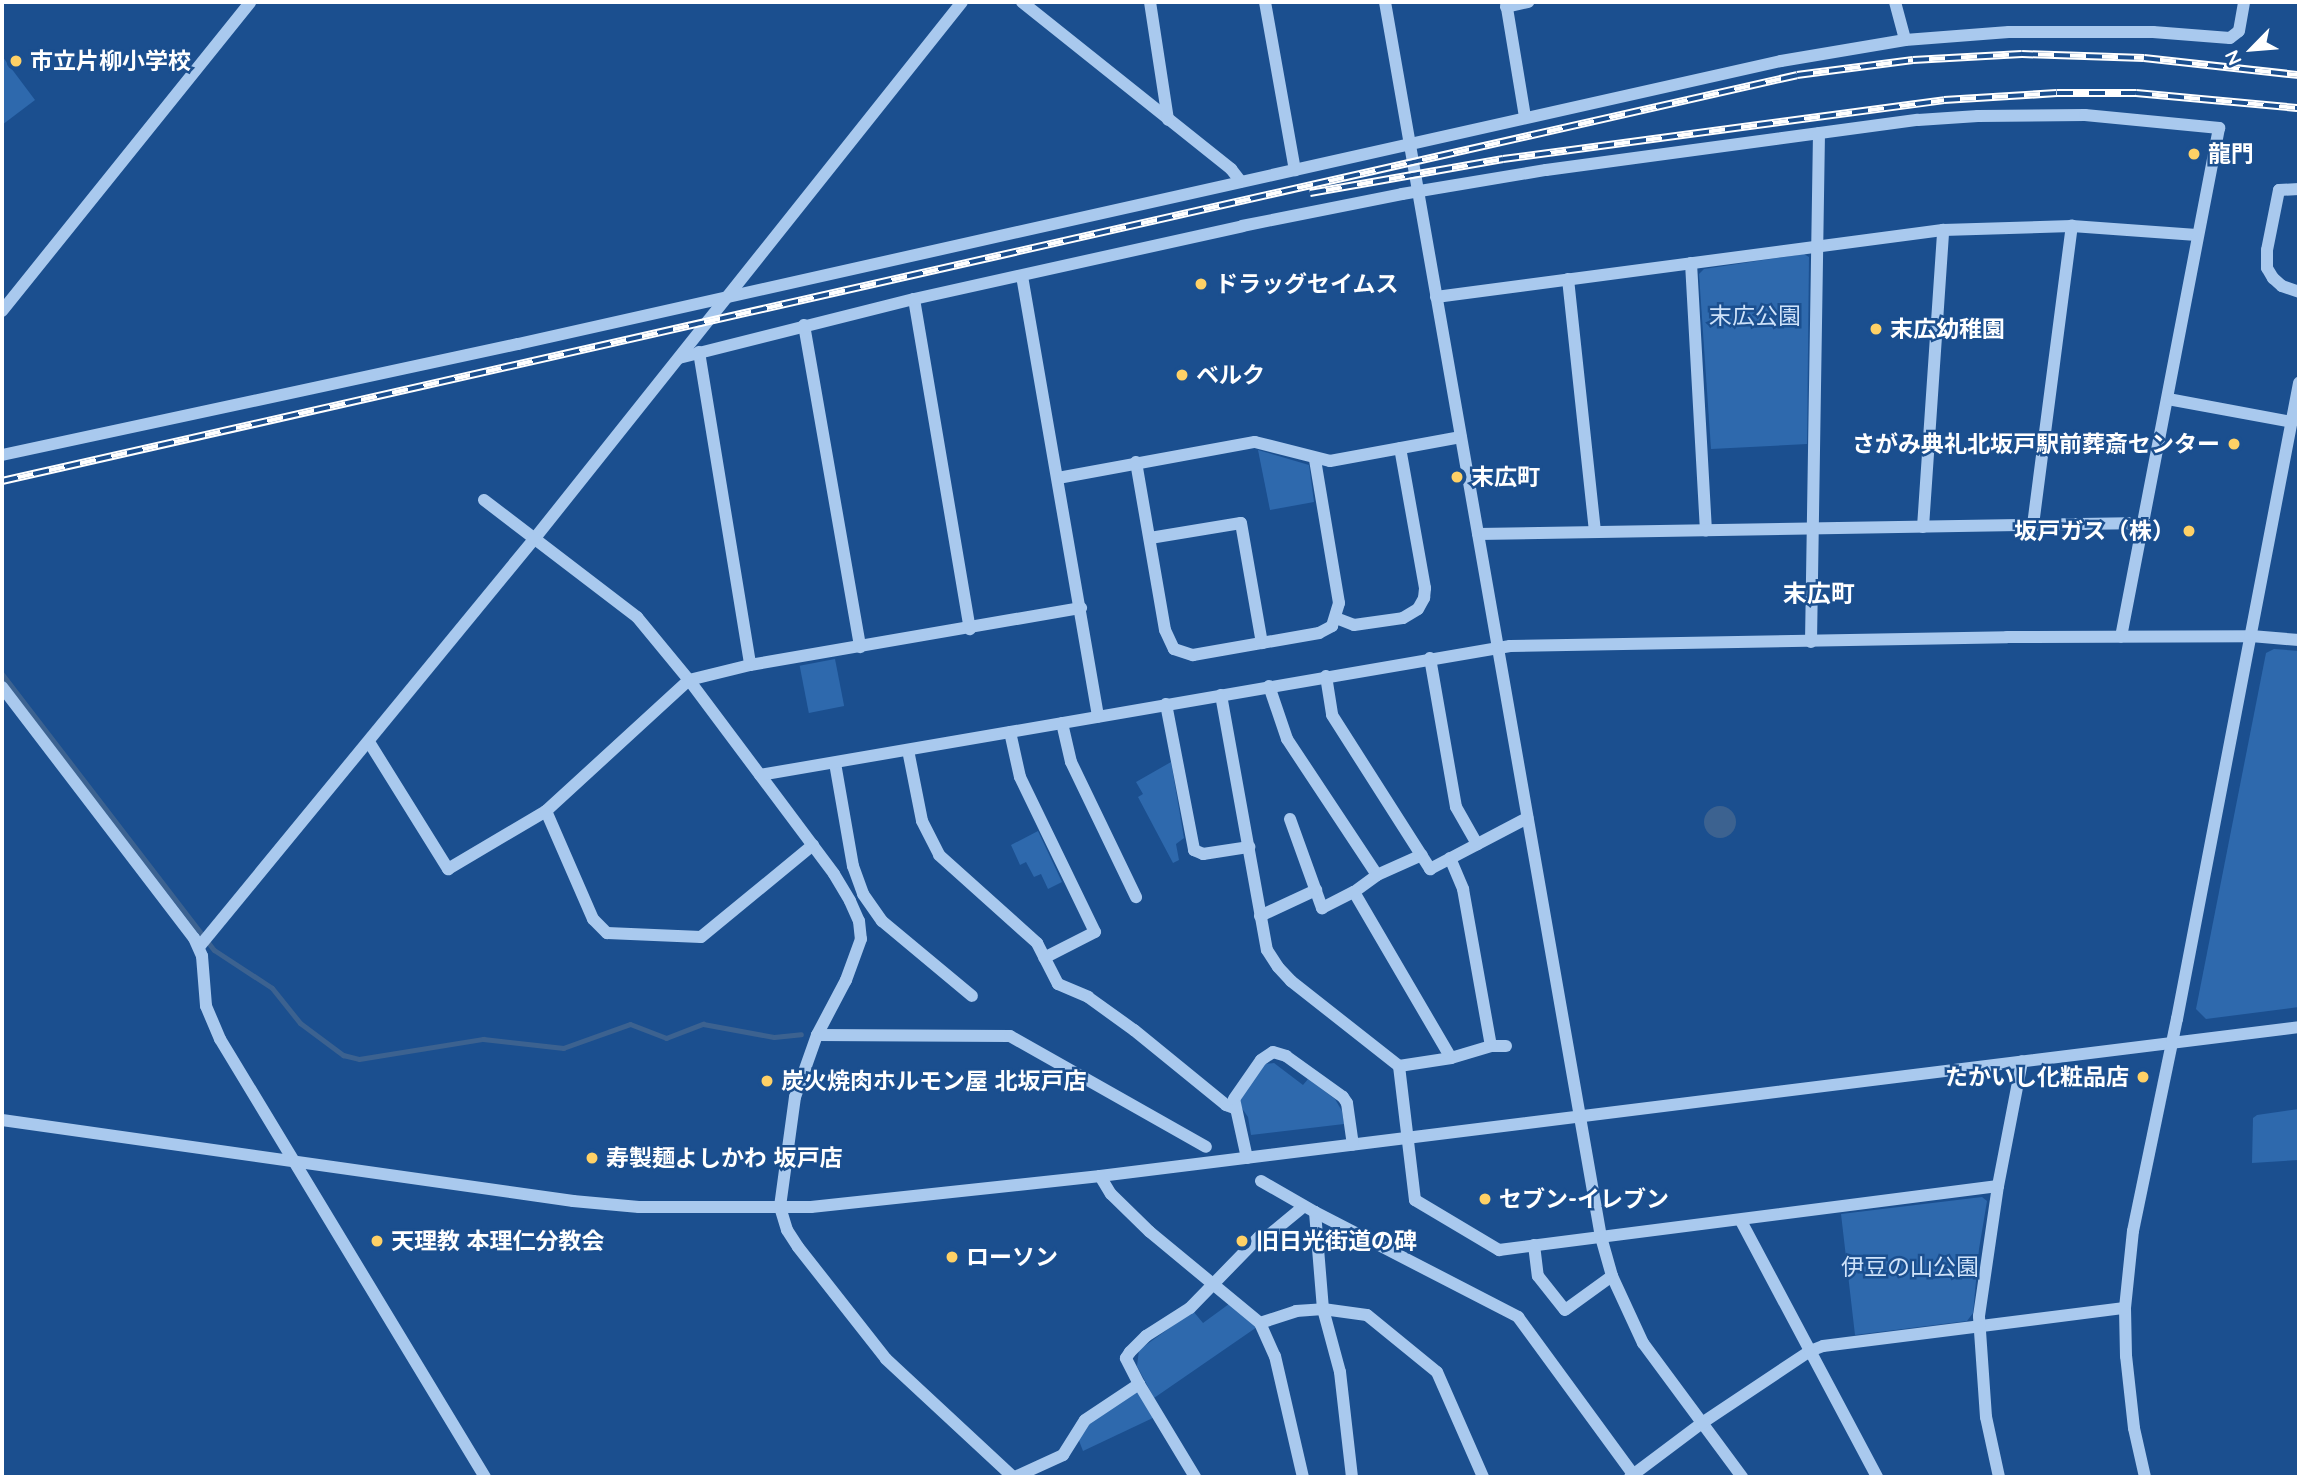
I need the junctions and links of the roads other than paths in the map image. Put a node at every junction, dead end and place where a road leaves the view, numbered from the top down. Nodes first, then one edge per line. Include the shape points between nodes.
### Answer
1 (250, 2) edge
2 (962, 2) edge
3 (1022, 2) edge
4 (1150, 2) edge
5 (1265, 2) edge
6 (1385, 2) edge
7 (1528, 2) edge
8 (1895, 2) edge
9 (2244, 2) edge
10 (1506, 4) edge
11 (1905, 40) junction
12 (1525, 117) junction
13 (1168, 120) junction
14 (1819, 133) junction
15 (1409, 143) junction
16 (1295, 170) junction
17 (1241, 182) junction
18 (2299, 189) edge
19 (1418, 191) junction
20 (2072, 226) junction
21 (1943, 230) junction
22 (2197, 235) junction
23 (1816, 246) junction
24 (1691, 263) junction
25 (1023, 276) junction
26 (1568, 279) junction
27 (2299, 292) edge
28 (725, 297) junction
29 (1436, 298) junction
30 (914, 299) junction
31 (2, 311) edge
32 (804, 325) junction
33 (699, 352) junction
34 (679, 358) junction
35 (2299, 383) edge
36 (2168, 399) junction
37 (2292, 422) junction
38 (1461, 437) junction
39 (1401, 449) junction
40 (2, 455) edge
41 (1315, 459) junction
42 (1136, 462) junction
43 (1058, 478) junction
44 (484, 500) dead end
45 (2144, 523) junction
46 (2033, 525) junction
47 (1923, 527) junction
48 (1813, 529) junction
49 (1706, 531) junction
50 (1595, 532) junction
51 (1478, 534) junction
52 (535, 538) junction
53 (1150, 538) junction
54 (1081, 608) junction
55 (1336, 618) junction
56 (970, 629) junction
57 (2121, 636) junction
58 (2251, 636) junction
59 (2299, 640) edge
60 (1811, 642) junction
61 (1262, 643) junction
62 (860, 647) junction
63 (1498, 647) junction
64 (1430, 658) junction
65 (750, 665) junction
66 (1326, 676) junction
67 (689, 680) junction
68 (1269, 686) junction
69 (2, 687) edge
70 (1221, 695) junction
71 (1166, 704) junction
72 (1098, 716) junction
73 (1062, 723) junction
74 (1010, 732) junction
75 (369, 742) junction
76 (908, 750) junction
77 (835, 763) junction
78 (760, 775) junction
79 (546, 811) junction
80 (1528, 818) junction
81 (1290, 819) dead end
82 (1477, 844) junction
83 (813, 845) junction
84 (1249, 847) junction
85 (1422, 855) junction
86 (1450, 858) junction
87 (1377, 875) junction
88 (1316, 890) junction
89 (1354, 892) junction
90 (1136, 897) dead end
91 (1260, 916) junction
92 (200, 947) junction
93 (1044, 958) junction
94 (972, 996) dead end
95 (2299, 1027) edge
96 (817, 1035) junction
97 (2173, 1043) junction
98 (1491, 1046) junction
99 (1506, 1046) dead end
100 (1451, 1058) junction
101 (2022, 1061) junction
102 (1399, 1066) junction
103 (1234, 1108) junction
104 (1580, 1116) junction
105 (2, 1120) edge
106 (1409, 1138) junction
107 (1353, 1144) junction
108 (1206, 1147) dead end
109 (1247, 1158) junction
110 (296, 1164) junction
111 (1100, 1176) junction
112 (1261, 1181) dead end
113 (1998, 1186) junction
114 (780, 1206) junction
115 (1310, 1209) junction
116 (1741, 1221) junction
117 (1601, 1237) junction
118 (1534, 1245) junction
119 (1612, 1276) junction
120 (1214, 1283) junction
121 (2125, 1308) junction
122 (1323, 1309) junction
123 (1260, 1323) junction
124 (1980, 1326) junction
125 (1810, 1351) junction
126 (1139, 1384) junction
127 (1702, 1423) junction
128 (485, 1477) edge
129 (1014, 1477) edge
130 (1195, 1477) edge
131 (1303, 1477) edge
132 (1352, 1477) edge
133 (1483, 1477) edge
134 (1633, 1477) edge
135 (1742, 1477) edge
136 (1878, 1477) edge
137 (1999, 1477) edge
138 (2145, 1477) edge

1 - 31 street
2 - 28 street
3 - 13 street
4 - 13 street
5 - 16 street
6 - 15 street
7 - 10 street
8 - 11 street
9 - 11 street via 2239,31 2230,38 2059,30
10 - 12 street
11 - 12 street via 1781,61
12 - 15 street
13 - 17 street
14 - 19 street
14 - 22 street via 1978,116 2085,115 2220,128
14 - 23 street
15 - 16 street
15 - 19 street
16 - 17 street
17 - 28 street
18 - 27 street via 2279,190 2267,268 2283,286
19 - 25 street
19 - 29 street
20 - 21 street
20 - 22 street
20 - 46 street
21 - 23 street
21 - 47 street
22 - 36 street
23 - 24 street
23 - 48 street
24 - 26 street
24 - 49 street
25 - 30 street
25 - 43 street
26 - 29 street
26 - 50 street
28 - 34 street
28 - 40 street
29 - 38 street
30 - 32 street
30 - 56 street
32 - 33 street
32 - 62 street
33 - 34 street
33 - 65 street
34 - 52 street
35 - 37 street
36 - 37 street
36 - 45 street
37 - 58 street
38 - 39 street
38 - 51 street
39 - 41 street via 1331,461
39 - 55 street via 1424,598 1418,609 1403,618 1354,625
41 - 42 street via 1255,442
41 - 55 street via 1339,603
42 - 43 street
42 - 53 street
43 - 54 street
44 - 52 street
45 - 46 street
45 - 57 street
46 - 47 street
47 - 48 street
48 - 49 street
48 - 60 street
49 - 50 street
50 - 51 street
51 - 63 street
52 - 67 street via 637,617
52 - 75 street
53 - 61 street via 1165,630 1174,649 1193,655
53 - 61 street via 1241,523
54 - 56 street
54 - 72 street
55 - 61 street via 1319,633
56 - 62 street
57 - 58 street
57 - 60 street
58 - 59 street
58 - 97 street
60 - 63 street
62 - 65 street
63 - 64 street
63 - 80 street
64 - 66 street
64 - 82 street via 1456,807
65 - 67 street
66 - 68 street
66 - 85 street via 1332,715
67 - 78 street
67 - 79 street
68 - 70 street
68 - 87 street via 1287,739
69 - 92 street
70 - 71 street
70 - 84 street
71 - 72 street
71 - 84 street via 1194,850 1202,854
72 - 73 street
73 - 74 street
73 - 90 street via 1071,762
74 - 76 street
74 - 93 street via 1020,778 1095,932
75 - 79 street via 448,869
75 - 92 street
76 - 77 street
76 - 93 street via 922,821 939,855 1037,943
77 - 78 street
77 - 94 street via 853,866 863,894 882,921
78 - 83 street
79 - 83 street via 593,919 607,933 701,937
80 - 82 street
80 - 104 street
81 - 88 street
82 - 86 street
83 - 96 street via 834,874 862,931 846,980
84 - 91 street
85 - 86 street via 1430,869
85 - 87 street
86 - 98 street via 1463,889
87 - 89 street
88 - 89 street via 1322,908
88 - 91 street
89 - 100 street
91 - 102 street via 1267,950 1291,981
92 - 110 street via 210,1020
93 - 103 street via 1058,984 1088,997
95 - 97 street
96 - 108 street via 1010,1036
96 - 114 street via 794,1097
97 - 101 street
97 - 121 street via 2133,1231
98 - 99 street
98 - 100 street
100 - 102 street
101 - 104 street
101 - 113 street
102 - 106 street
103 - 107 street via 1236,1093 1261,1060 1279,1052 1343,1097
103 - 109 street
104 - 106 street
104 - 117 street
105 - 110 street
106 - 107 street
106 - 118 street via 1419,1204 1499,1250
107 - 109 street
109 - 111 street
110 - 114 street via 625,1206
110 - 128 street
111 - 114 street via 845,1205
111 - 120 street via 1111,1194 1150,1232
112 - 115 street
113 - 116 street
113 - 124 street
114 - 129 street via 798,1247 886,1359
115 - 120 street via 1259,1237
115 - 122 street
115 - 134 street via 1518,1317
116 - 117 street
116 - 125 street
117 - 118 street
117 - 119 street
118 - 119 street via 1538,1276 1565,1310
119 - 127 street via 1643,1343
120 - 123 street
120 - 126 street via 1190,1308 1130,1352 1126,1358
121 - 124 street
121 - 138 street via 2129,1393
122 - 123 street via 1296,1311
122 - 132 street via 1340,1371
122 - 133 street via 1367,1315 1437,1372
123 - 131 street via 1275,1356
124 - 125 street
124 - 137 street via 1986,1416
125 - 127 street
125 - 136 street
126 - 129 street via 1084,1420 1063,1455
126 - 130 street
127 - 134 street
127 - 135 street

